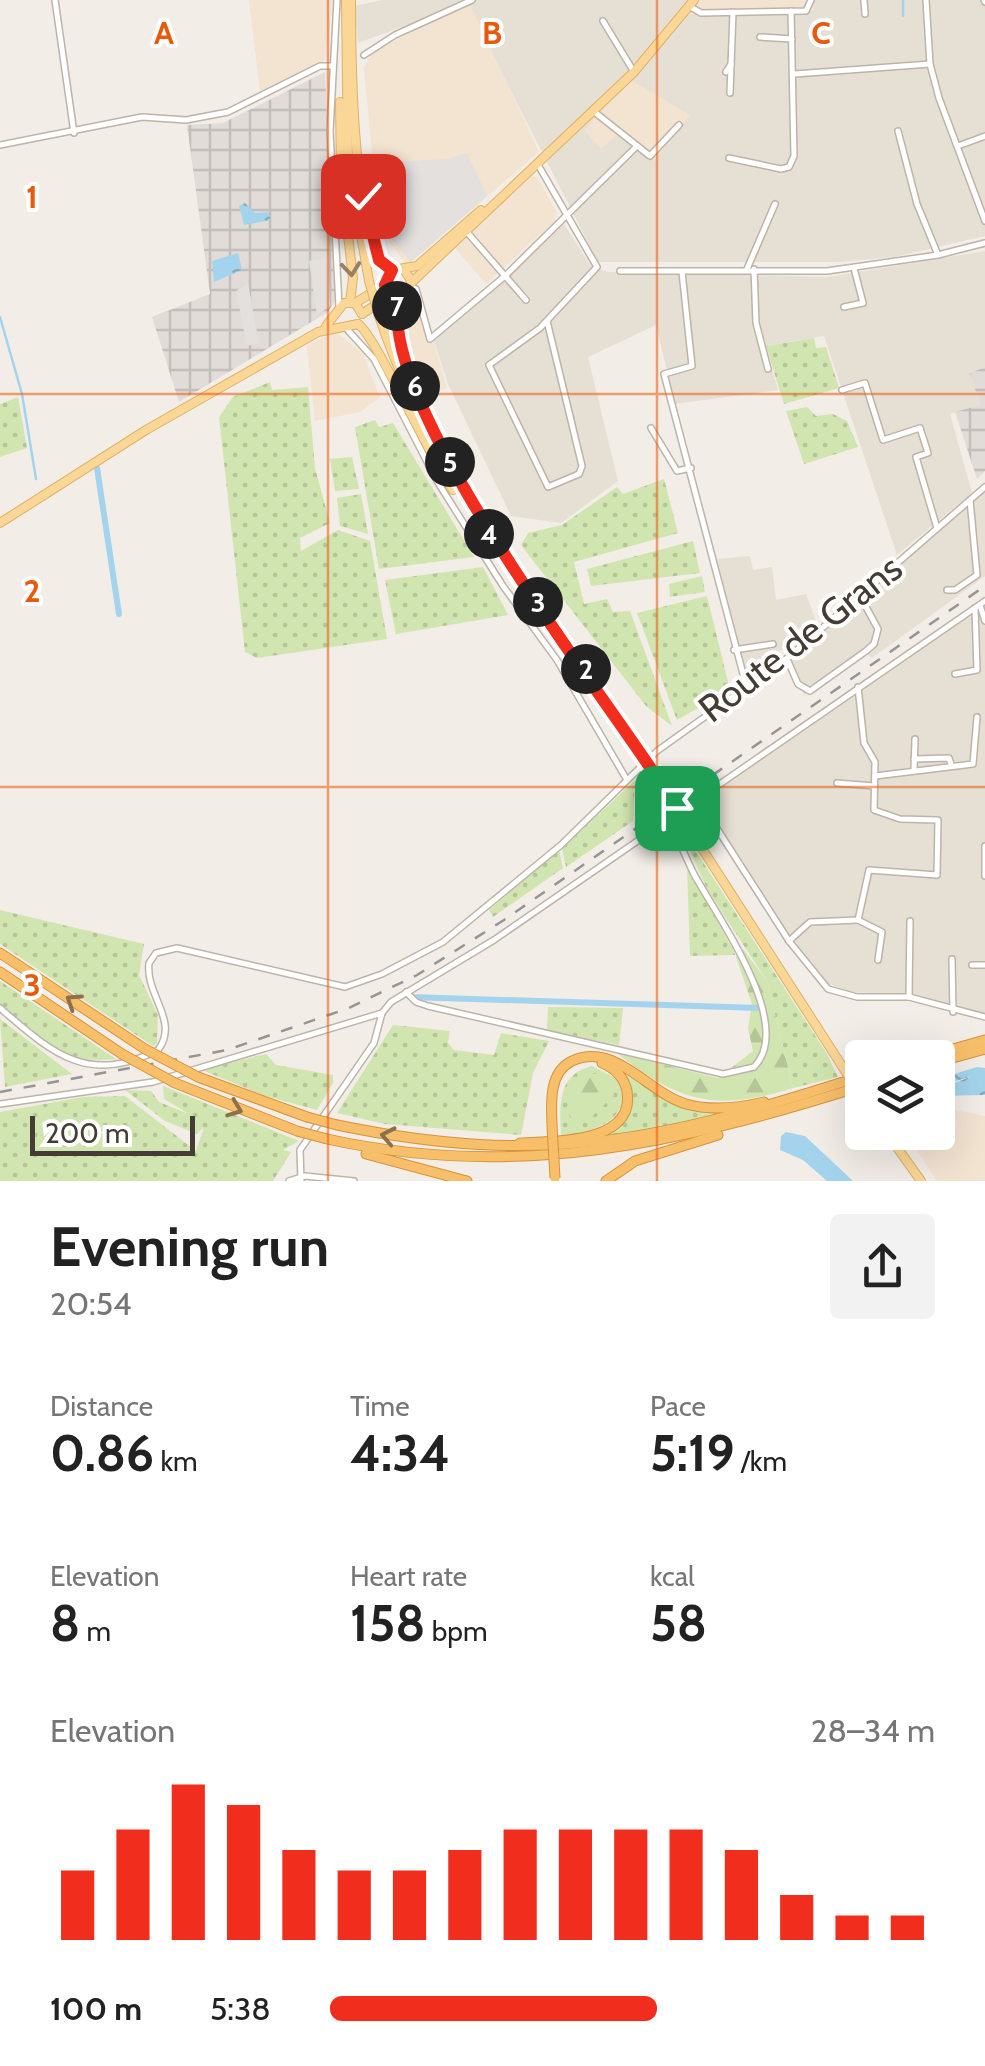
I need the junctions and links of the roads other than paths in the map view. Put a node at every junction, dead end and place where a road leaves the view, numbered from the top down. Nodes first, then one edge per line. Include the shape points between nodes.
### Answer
1 (55, 0) edge
2 (337, 0) edge
3 (349, 0) edge
4 (472, 0) edge
5 (811, 0) edge
6 (864, 0) edge
7 (926, 0) edge
8 (692, 3) edge
9 (733, 12) junction
10 (791, 12) junction
11 (865, 14) dead end
12 (603, 21) dead end
13 (345, 32) junction
14 (760, 37) dead end
15 (792, 39) junction
16 (364, 55) dead end
17 (731, 64) junction
18 (930, 64) junction
19 (331, 66) junction
20 (634, 72) junction
21 (726, 72) dead end
22 (795, 74) junction
23 (730, 93) dead end
24 (592, 110) junction
25 (679, 125) dead end
26 (898, 131) dead end
27 (74, 132) junction
28 (985, 136) edge
29 (0, 144) edge
30 (638, 146) junction
31 (958, 146) junction
32 (729, 158) dead end
33 (537, 163) junction
34 (775, 204) dead end
35 (564, 217) junction
36 (985, 221) edge
37 (464, 229) junction
38 (449, 242) junction
39 (985, 243) edge
40 (938, 255) junction
41 (854, 268) junction
42 (750, 269) junction
43 (392, 270) junction
44 (405, 270) junction
45 (620, 271) dead end
46 (682, 272) junction
47 (505, 276) junction
48 (385, 281) junction
49 (411, 284) junction
50 (396, 295) junction
51 (526, 300) dead end
52 (345, 306) junction
53 (844, 307) dead end
54 (362, 314) junction
55 (548, 321) junction
56 (349, 326) junction
57 (540, 328) junction
58 (318, 332) junction
59 (551, 333) junction
60 (768, 370) dead end
61 (842, 390) dead end
62 (651, 428) dead end
63 (691, 468) junction
64 (984, 490) edge
65 (461, 495) junction
66 (970, 500) junction
67 (0, 523) edge
68 (937, 528) junction
69 (486, 529) junction
70 (947, 590) dead end
71 (860, 596) junction
72 (980, 604) edge
73 (985, 621) edge
74 (773, 644) dead end
75 (734, 650) junction
76 (787, 658) junction
77 (956, 674) dead end
78 (858, 687) junction
79 (747, 689) junction
80 (977, 717) dead end
81 (915, 739) dead end
82 (914, 759) junction
83 (951, 765) junction
84 (914, 770) junction
85 (875, 776) junction
86 (627, 780) junction
87 (837, 783) dead end
88 (874, 786) junction
89 (698, 799) junction
90 (667, 820) junction
91 (985, 846) edge
92 (985, 876) edge
93 (858, 920) junction
94 (910, 921) dead end
95 (789, 941) junction
96 (0, 954) edge
97 (952, 959) dead end
98 (878, 960) dead end
99 (972, 965) dead end
100 (985, 965) edge
101 (0, 972) edge
102 (405, 991) junction
103 (909, 997) junction
104 (0, 1008) edge
105 (382, 1011) junction
106 (954, 1012) junction
107 (985, 1017) edge
108 (985, 1040) edge
109 (955, 1048) edge
110 (985, 1048) edge
111 (955, 1057) edge
112 (845, 1071) edge
113 (845, 1081) edge
114 (837, 1084) junction
115 (845, 1092) edge
116 (820, 1100) junction
117 (0, 1104) edge
118 (554, 1124) junction
119 (326, 1141) junction
120 (440, 1144) junction
121 (899, 1150) edge
122 (301, 1179) edge
123 (557, 1179) edge
124 (289, 1181) edge
125 (354, 1181) edge
126 (466, 1181) edge
127 (606, 1181) edge
128 (921, 1181) edge

1 - 27 street
2 - 19 street
3 - 13 main road
3 - 43 main road via 363,196 379,260
4 - 16 street
5 - 10 street via 806,11
6 - 11 street
7 - 18 street
8 - 9 street via 701,13
8 - 20 main road
9 - 10 street
9 - 17 street
10 - 15 street
12 - 20 street
13 -> 52 main road via 340,129 354,278
13 - 65 main road, bridge via 348,160 369,281 419,419
14 - 15 street
15 - 22 street
17 - 21 street
17 - 23 street
18 - 22 street
18 - 31 street
19 - 27 street via 228,112 186,120 142,117
19 - 52 street via 339,292
20 - 24 main road
22 - 32 street via 790,167
24 - 30 street
24 - 33 main road
25 - 30 street via 650,156
26 - 40 street
27 - 29 street
28 - 31 street
30 - 35 street
31 - 36 street
33 - 35 street
33 - 37 main road
34 - 42 street
35 - 47 street
35 - 55 street via 597,268
37 - 38 main road
37 - 47 street
38 - 44 main road
38 - 49 main road
39 - 40 street
40 - 41 street
41 - 42 street
41 - 53 street via 863,303
42 - 46 street
42 - 60 street
43 - 44 main road
43 - 48 main road
44 - 49 main road
45 - 46 street
46 - 63 street via 692,366 664,374
47 - 49 street via 430,339
47 - 51 street
48 - 50 main road
48 - 52 main road
49 - 50 main road
50 - 54 main road
50 - 69 main road via 418,396
52 - 54 main road
52 - 56 main road
52 - 58 main road
54 - 56 main road
55 - 57 street
55 - 59 street
56 - 58 main road
56 - 65 main road via 374,340 444,478
56 - 86 street via 374,359 438,481 566,674
57 - 59 street
57 - 59 street via 488,365 548,487 579,474 582,466
58 - 67 main road
61 - 68 street via 865,383 883,440 920,428 928,453 916,457
62 - 63 street via 676,471
63 - 75 street
64 - 66 street, Route de Grans
65 - 69 main road
66 - 68 street, Route de Grans
66 - 70 street via 976,575
68 - 71 street, Route de Grans
69 - 112 main road, bridge via 644,754
71 - 76 street, Route de Grans
71 - 76 street via 878,629 866,652 810,691 798,684
72 - 73 street
72 - 77 street via 977,670
72 - 78 street
74 - 75 street
75 - 79 street
76 - 79 street, Route de Grans
78 - 85 street
78 - 89 street
79 - 86 street, Route de Grans via 680,732
80 - 83 street via 974,763
81 - 82 street
82 - 83 street via 949,758
82 - 84 street
83 - 84 street
84 - 85 street
85 - 88 street
86 - 104 street, Route de Grans via 462,929 382,974 345,987 165,949 150,963 148,978 167,1027 162,1046 151,1054 87,1065 55,1054
87 - 88 street
88 - 93 street via 876,813 938,820 937,875 869,870
89 - 90 street
89 - 95 street
90 - 102 street via 494,940
90 - 102 street via 741,951 760,1003 766,1044 754,1067 723,1074 428,1006
91 - 92 street
93 - 95 street via 810,922
93 - 98 street via 882,932
94 - 103 street
95 - 103 street via 828,989 857,997
120 -> 96 highway, bridge via 307,1118 198,1077
97 - 106 street
99 - 100 street
101 -> 119 highway, bridge via 175,1083
102 - 105 street
103 - 106 street
105 - 117 street via 152,1082
105 - 122 street via 374,1043 300,1150
106 - 107 street
108 - 109 highway
110 - 111 highway
113 - 114 highway
114 - 118 highway via 706,1108 663,1094 617,1062 593,1056 559,1074 551,1095
114 - 120 highway via 718,1121 619,1142 534,1148
115 - 116 highway
116 - 119 highway via 664,1143 544,1160 444,1158
116 - 127 highway via 635,1161
118 - 120 highway via 556,1096 568,1072 593,1062 618,1072 626,1107 599,1134
118 - 123 highway, bridge
119 - 126 highway
121 - 128 main road
122 - 124 street
122 - 125 street

